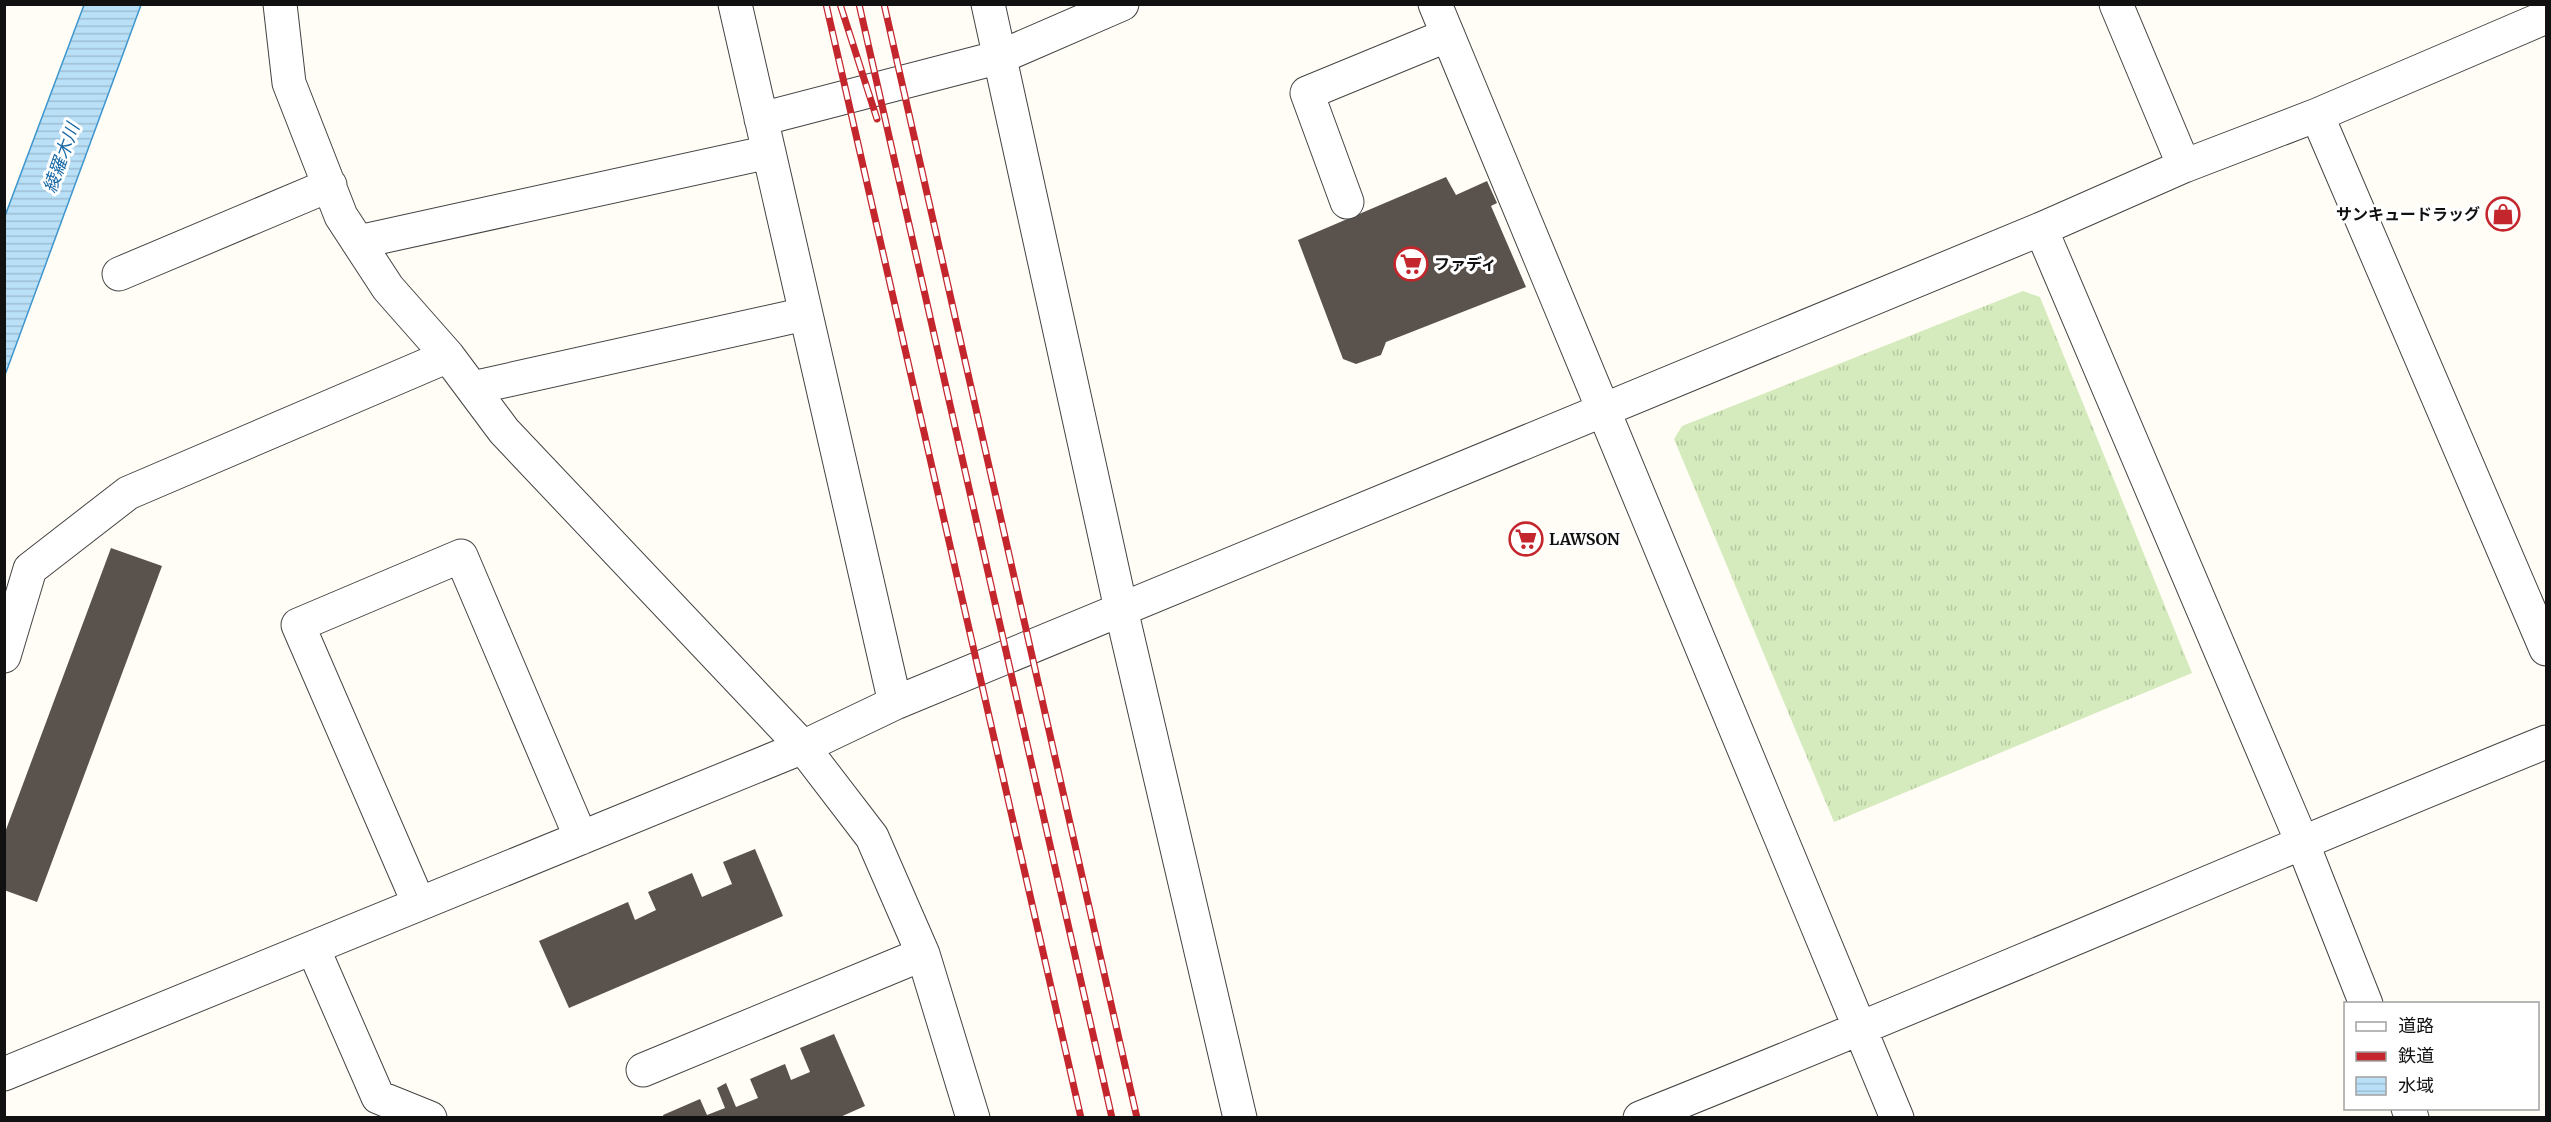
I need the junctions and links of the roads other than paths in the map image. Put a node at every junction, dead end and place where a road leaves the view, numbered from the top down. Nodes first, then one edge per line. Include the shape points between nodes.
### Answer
1 (280, 4) edge
2 (735, 4) edge
3 (988, 4) edge
4 (1122, 4) edge
5 (1435, 4) edge
6 (2116, 4) edge
7 (2547, 17) edge
8 (1448, 35) junction
9 (1000, 57) junction
10 (2317, 115) junction
11 (761, 119) junction
12 (769, 152) junction
13 (2184, 166) junction
14 (330, 185) junction
15 (1347, 202) dead end
16 (2042, 229) junction
17 (358, 242) junction
18 (119, 274) dead end
19 (805, 314) junction
20 (448, 356) junction
21 (472, 388) junction
22 (1605, 410) junction
23 (17, 564) edge
24 (1121, 609) junction
25 (2547, 649) edge
26 (4, 657) edge
27 (895, 703) junction
28 (2547, 742) edge
29 (803, 747) junction
30 (581, 838) junction
31 (2302, 842) junction
32 (419, 904) junction
33 (313, 948) junction
34 (923, 954) junction
35 (2365, 1002) edge
36 (1860, 1030) junction
37 (643, 1070) dead end
38 (4, 1074) edge
39 (430, 1118) edge
40 (973, 1118) edge
41 (1240, 1118) edge
42 (1640, 1118) edge
43 (1896, 1118) edge

1 - 14 street via 289,83
2 - 11 street
3 - 9 street
4 - 9 street
5 - 8 street
6 - 13 street
7 - 10 street
8 - 15 street via 1307,93
8 - 22 street
9 - 11 street
9 - 24 street
10 - 13 street
10 - 25 street
11 - 12 street
12 - 17 street
12 - 19 street
13 - 16 street
14 - 17 street via 341,216
14 - 18 street
16 - 22 street
16 - 31 street
17 - 20 street via 388,288
19 - 21 street
19 - 27 street
20 - 21 street
20 - 23 street via 129,493
21 - 29 street via 504,431
22 - 24 street
22 - 36 street
23 - 26 street
24 - 27 street
24 - 41 street
27 - 29 street
28 - 31 street
29 - 30 street
29 - 34 street via 872,837
30 - 32 street
30 - 32 street via 461,556 298,625
31 - 35 street
31 - 36 street
32 - 33 street
33 - 38 street
33 - 39 street via 378,1097
34 - 37 street
34 - 40 street
36 - 42 street
36 - 43 street

